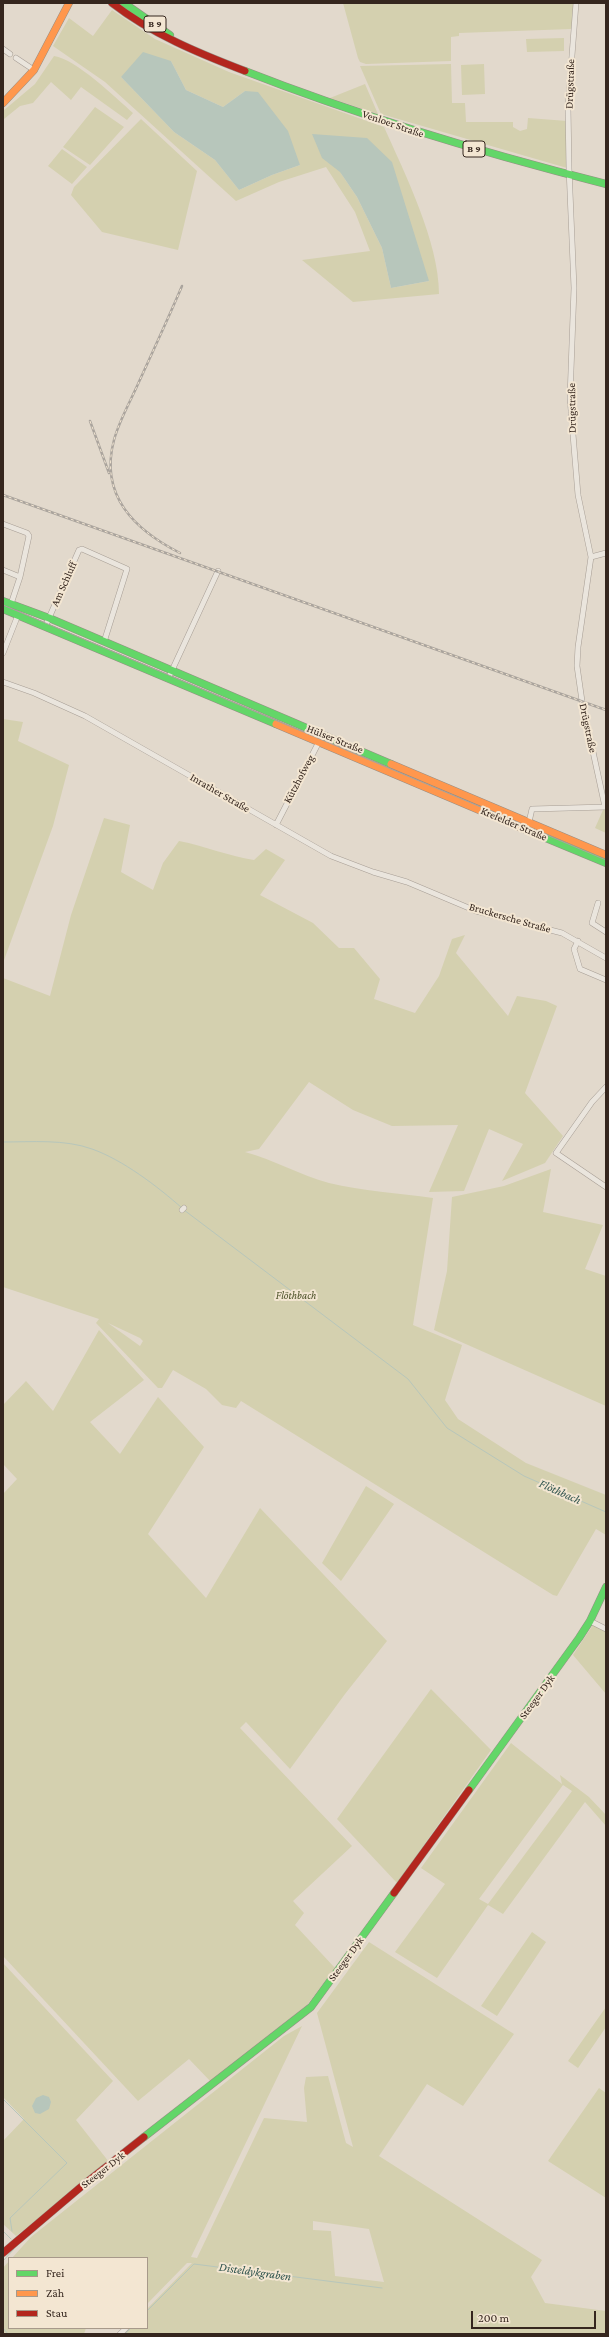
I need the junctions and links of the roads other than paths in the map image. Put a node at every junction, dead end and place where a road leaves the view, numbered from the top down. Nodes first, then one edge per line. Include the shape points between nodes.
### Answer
1 (69, 3) edge
2 (112, 3) edge
3 (124, 3) edge
4 (576, 3) edge
5 (186, 46) junction
6 (3, 49) edge
7 (10, 54) dead end
8 (16, 58) dead end
9 (34, 70) junction
10 (3, 103) edge
11 (569, 175) junction
12 (606, 184) edge
13 (3, 524) edge
14 (606, 553) edge
15 (591, 557) junction
16 (3, 570) edge
17 (218, 571) dead end
18 (20, 578) junction
19 (3, 601) edge
20 (11, 604) junction
21 (3, 609) edge
22 (18, 615) junction
23 (49, 618) junction
24 (45, 627) junction
25 (104, 642) junction
26 (3, 653) edge
27 (172, 671) junction
28 (168, 679) junction
29 (3, 682) edge
30 (323, 734) junction
31 (318, 742) junction
32 (421, 785) joint
33 (605, 807) edge
34 (498, 809) joint
35 (529, 822) junction
36 (276, 825) junction
37 (606, 855) edge
38 (606, 863) edge
39 (441, 895) joint
40 (598, 903) dead end
41 (606, 932) edge
42 (578, 941) junction
43 (606, 958) edge
44 (606, 980) edge
45 (606, 1087) edge
46 (606, 1187) edge
47 (606, 1587) edge
48 (590, 1621) junction
49 (606, 1629) edge
50 (3, 2253) edge

1 - 9 street
2 - 5 street, Venloer Straße / B 9 via 158,34
3 - 5 street, Venloer Straße / B 9
4 - 11 street, Drügstraße via 568,108
5 - 11 street, Venloer Straße / B 9 via 291,88 419,133
6 - 7 street
8 - 9 street
9 - 10 street
11 - 12 street, Venloer Straße / B 9
11 - 15 street, Drügstraße via 574,294 570,398 578,495
13 - 18 street via 29,536
14 - 15 street
15 - 33 street, Drügstraße via 577,666
16 - 18 street
17 - 27 street
18 - 20 street
19 - 20 street, Hülser Straße
20 - 23 street, Hülser Straße
21 - 22 street, Hülser Straße
22 - 24 street, Hülser Straße
22 - 26 street
23 - 24 street, Am Schluff
23 - 25 street, Hülser Straße
23 - 25 street, Am Schluff via 78,550 82,549 127,570
24 - 28 street, Hülser Straße
25 - 27 street, Hülser Straße
27 - 28 street
27 - 30 street, Hülser Straße
28 - 31 street, Hülser Straße
29 - 36 street, Inrather Straße via 85,716
30 - 31 street, Kützhofweg
30 - 34 street, Hülser Straße
31 - 32 street, Hülser Straße
31 - 36 street, Kützhofweg
32 - 38 street, Krefelder Straße
33 - 35 street via 532,809
34 - 35 street, Krefelder Straße
35 - 37 street, Krefelder Straße
36 - 39 street, Inrather Straße via 331,856
39 - 42 street, Bruckersche Straße via 476,910 562,933
40 - 41 street via 592,923
42 - 43 street, Bruckersche Straße
42 - 44 street via 574,949 580,969
45 - 46 street via 592,1102 556,1153
47 - 48 street, Steeger Dyk
48 - 49 street
48 - 50 street, Steeger Dyk via 311,2007 82,2186

